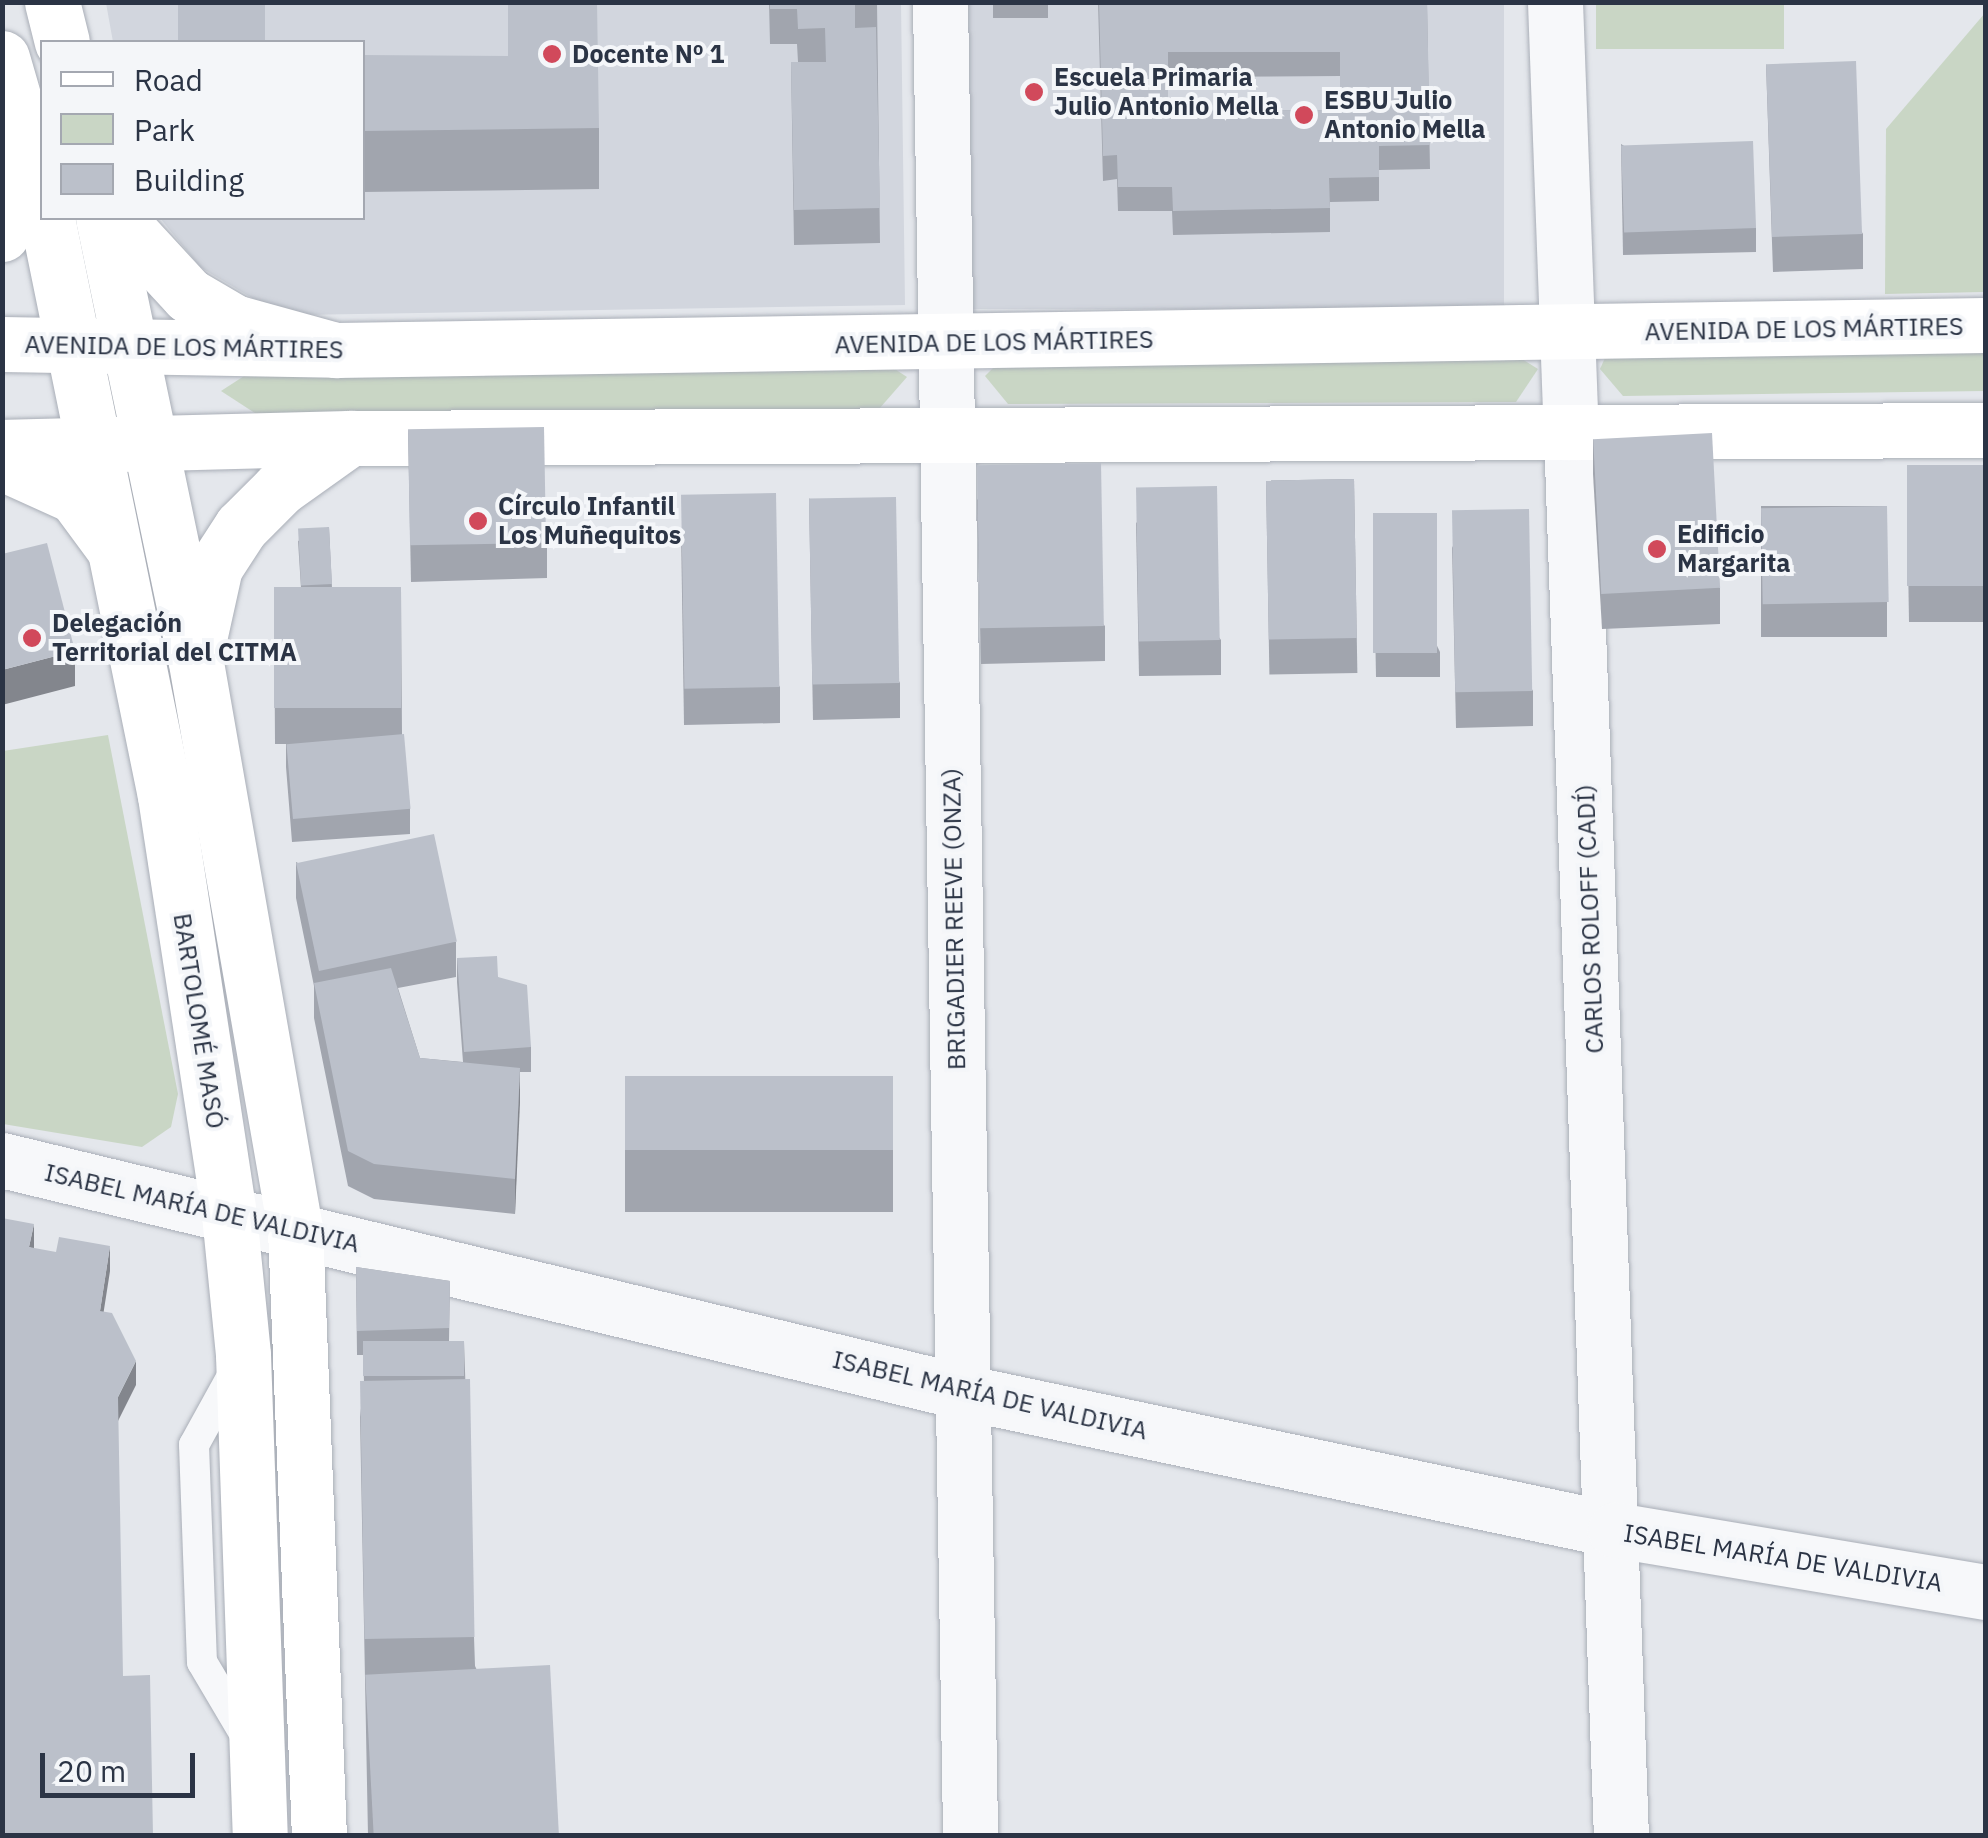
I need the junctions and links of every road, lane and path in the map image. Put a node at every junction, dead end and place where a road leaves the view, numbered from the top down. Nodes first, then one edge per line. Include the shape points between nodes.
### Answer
1 (52, 2) edge
2 (940, 2) edge
3 (1555, 2) edge
4 (62, 40) edge
5 (2, 58) edge
6 (37, 172) edge
7 (47, 220) edge
8 (103, 220) edge
9 (119, 220) edge
10 (2, 234) edge
11 (1986, 325) edge
12 (1565, 334) junction
13 (74, 343) junction
14 (134, 343) junction
15 (944, 343) junction
16 (2, 344) edge
17 (336, 350) junction
18 (1986, 430) edge
19 (1571, 434) junction
20 (946, 437) junction
21 (350, 438) junction
22 (94, 444) junction
23 (153, 444) junction
24 (2, 446) edge
25 (2, 463) edge
26 (116, 553) junction
27 (194, 657) junction
28 (2, 1160) edge
29 (229, 1214) junction
30 (294, 1229) junction
31 (963, 1392) junction
32 (1614, 1530) junction
33 (1986, 1592) edge
34 (260, 1836) edge
35 (319, 1836) edge
36 (970, 1836) edge
37 (1620, 1836) edge

1 - 4 main road
2 - 15 street, BRIGADIER REEVE (ONZA)
3 - 12 street, CARLOS ROLOFF (CADÍ)
5 - 6 main road
6 - 10 main road
7 - 13 main road, BARTOLOMÉ MASÓ
8 - 14 main road
9 - 17 main road via 188,295 234,322
11 - 12 main road, AVENIDA DE LOS MÁRTIRES
12 - 15 main road, AVENIDA DE LOS MÁRTIRES
12 - 19 street, CARLOS ROLOFF (CADÍ)
13 - 14 main road, AVENIDA DE LOS MÁRTIRES
13 - 16 main road, AVENIDA DE LOS MÁRTIRES
13 - 22 main road, BARTOLOMÉ MASÓ
14 - 17 main road, AVENIDA DE LOS MÁRTIRES
14 - 23 main road
15 - 17 main road, AVENIDA DE LOS MÁRTIRES
15 - 20 street, BRIGADIER REEVE (ONZA)
18 - 19 main road
19 - 20 main road
19 - 32 street, CARLOS ROLOFF (CADÍ)
20 - 21 main road
20 - 31 street, BRIGADIER REEVE (ONZA)
21 - 23 main road
21 - 27 main road via 280,488 241,526 215,567
22 - 23 main road
22 - 24 main road
22 - 26 main road, BARTOLOMÉ MASÓ
23 - 27 main road
25 - 26 main road via 75,496
26 - 29 main road, BARTOLOMÉ MASÓ via 165,796
27 - 30 main road
28 - 29 street, ISABEL MARÍA DE VALDIVIA
29 - 30 street, ISABEL MARÍA DE VALDIVIA
29 - 34 main road, BARTOLOMÉ MASÓ via 243,1355
30 - 31 street, ISABEL MARÍA DE VALDIVIA
30 - 35 main road
31 - 32 street, ISABEL MARÍA DE VALDIVIA
31 - 36 street, BRIGADIER REEVE (ONZA)
32 - 33 street, ISABEL MARÍA DE VALDIVIA
32 - 37 street, CARLOS ROLOFF (CADÍ)

